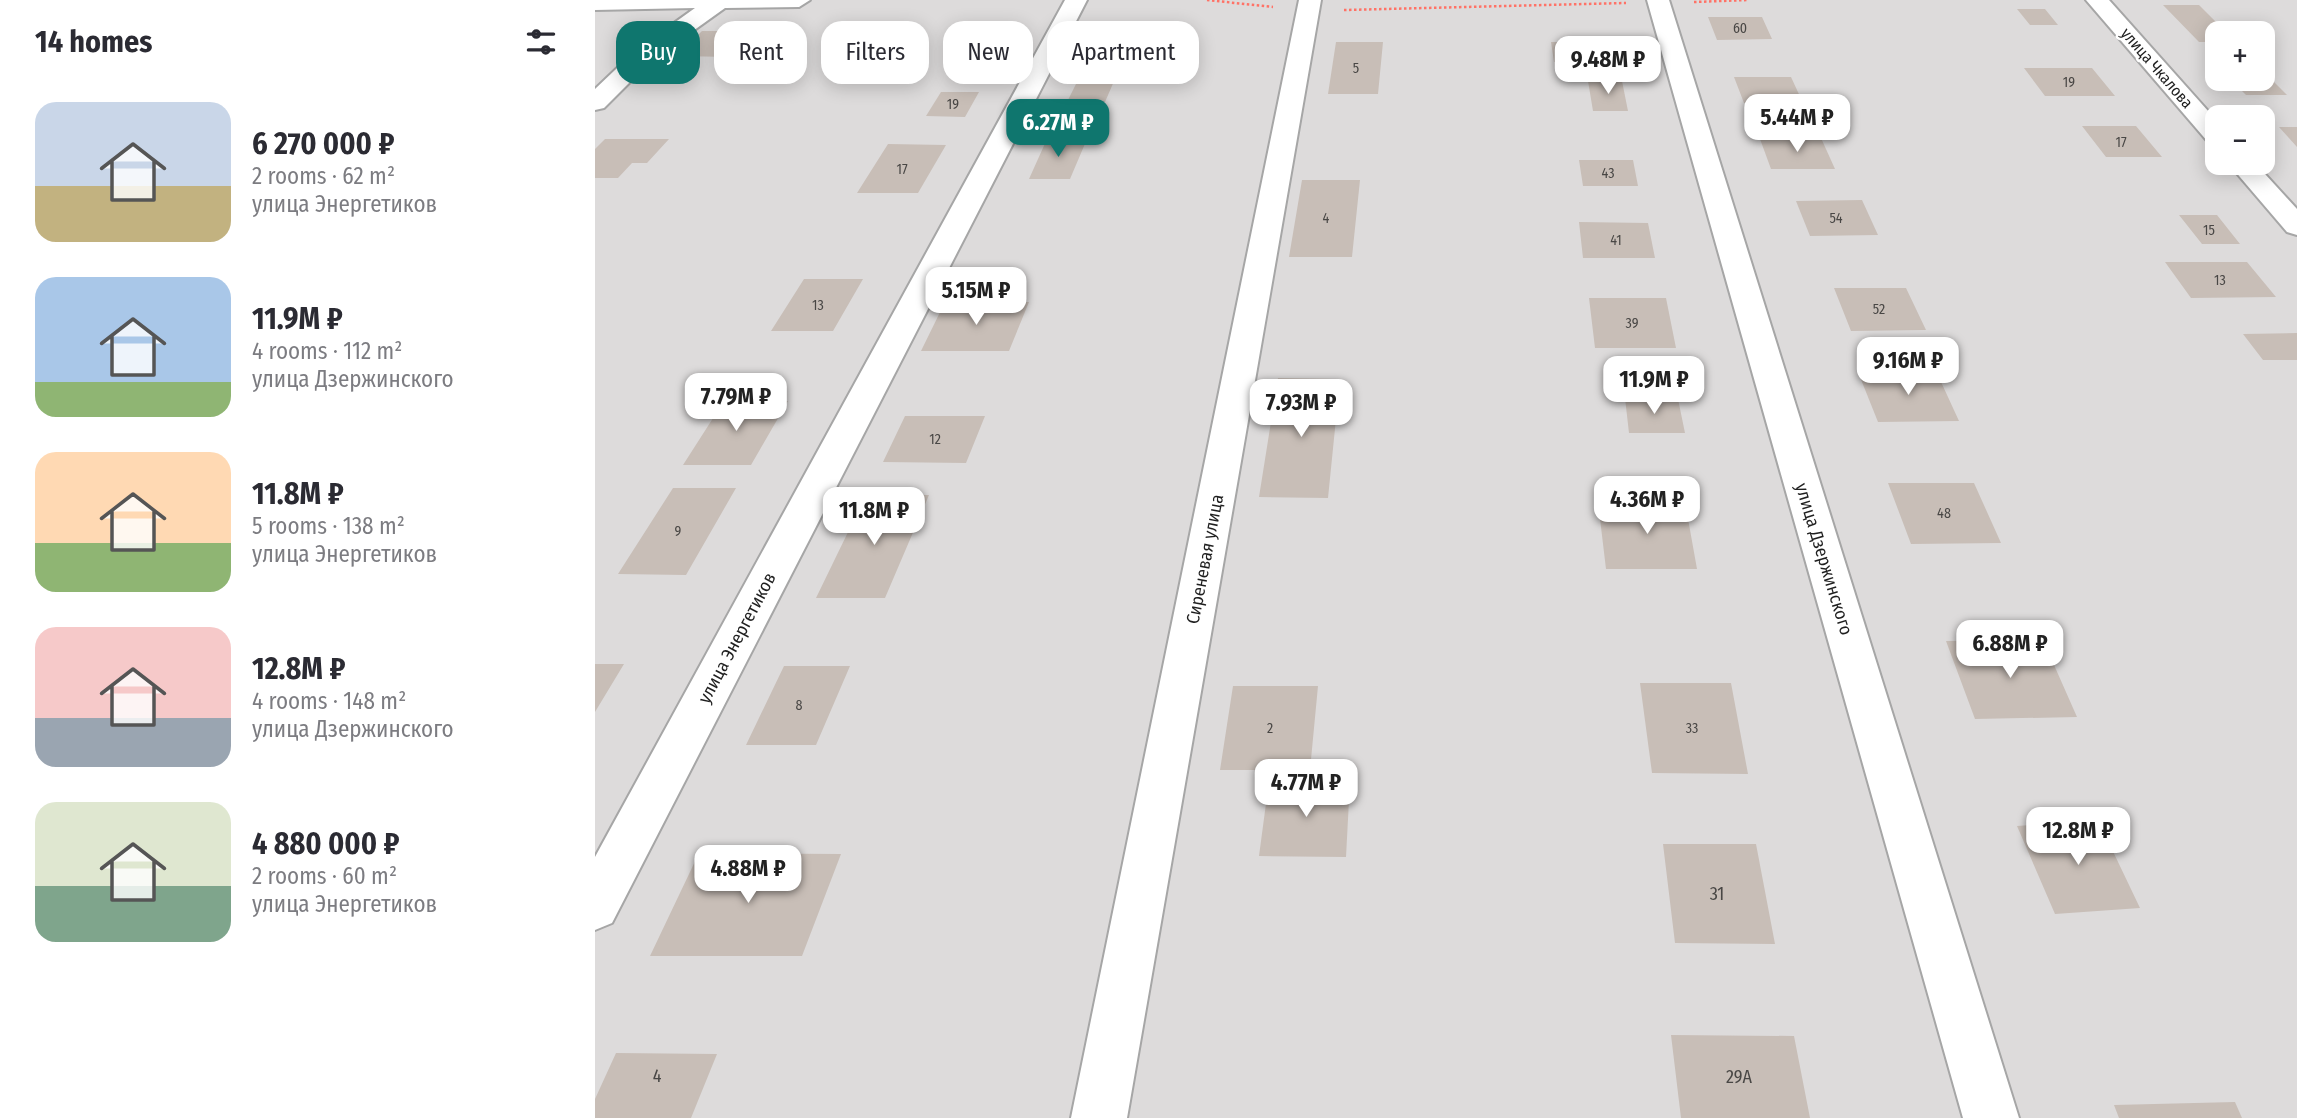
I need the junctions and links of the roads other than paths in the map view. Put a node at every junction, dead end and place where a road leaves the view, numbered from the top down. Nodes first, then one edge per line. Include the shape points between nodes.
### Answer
1 (799, 0) edge
2 (1076, 0) edge
3 (2097, 0) edge
4 (720, 1) edge
5 (1658, 1) edge
6 (595, 4) edge
7 (1309, 5) edge
8 (595, 103) edge
9 (2205, 122) edge
10 (2252, 175) edge
11 (2297, 226) edge
12 (595, 906) edge
13 (1099, 1118) edge
14 (1991, 1118) edge

1 - 4 street
2 - 12 street, улица Энергетиков
3 - 9 street, улица Чкалова
4 - 6 street
4 - 8 street via 643,56
5 - 14 street, улица Дзержинского
7 - 13 street, Сиреневая улица
10 - 11 street

